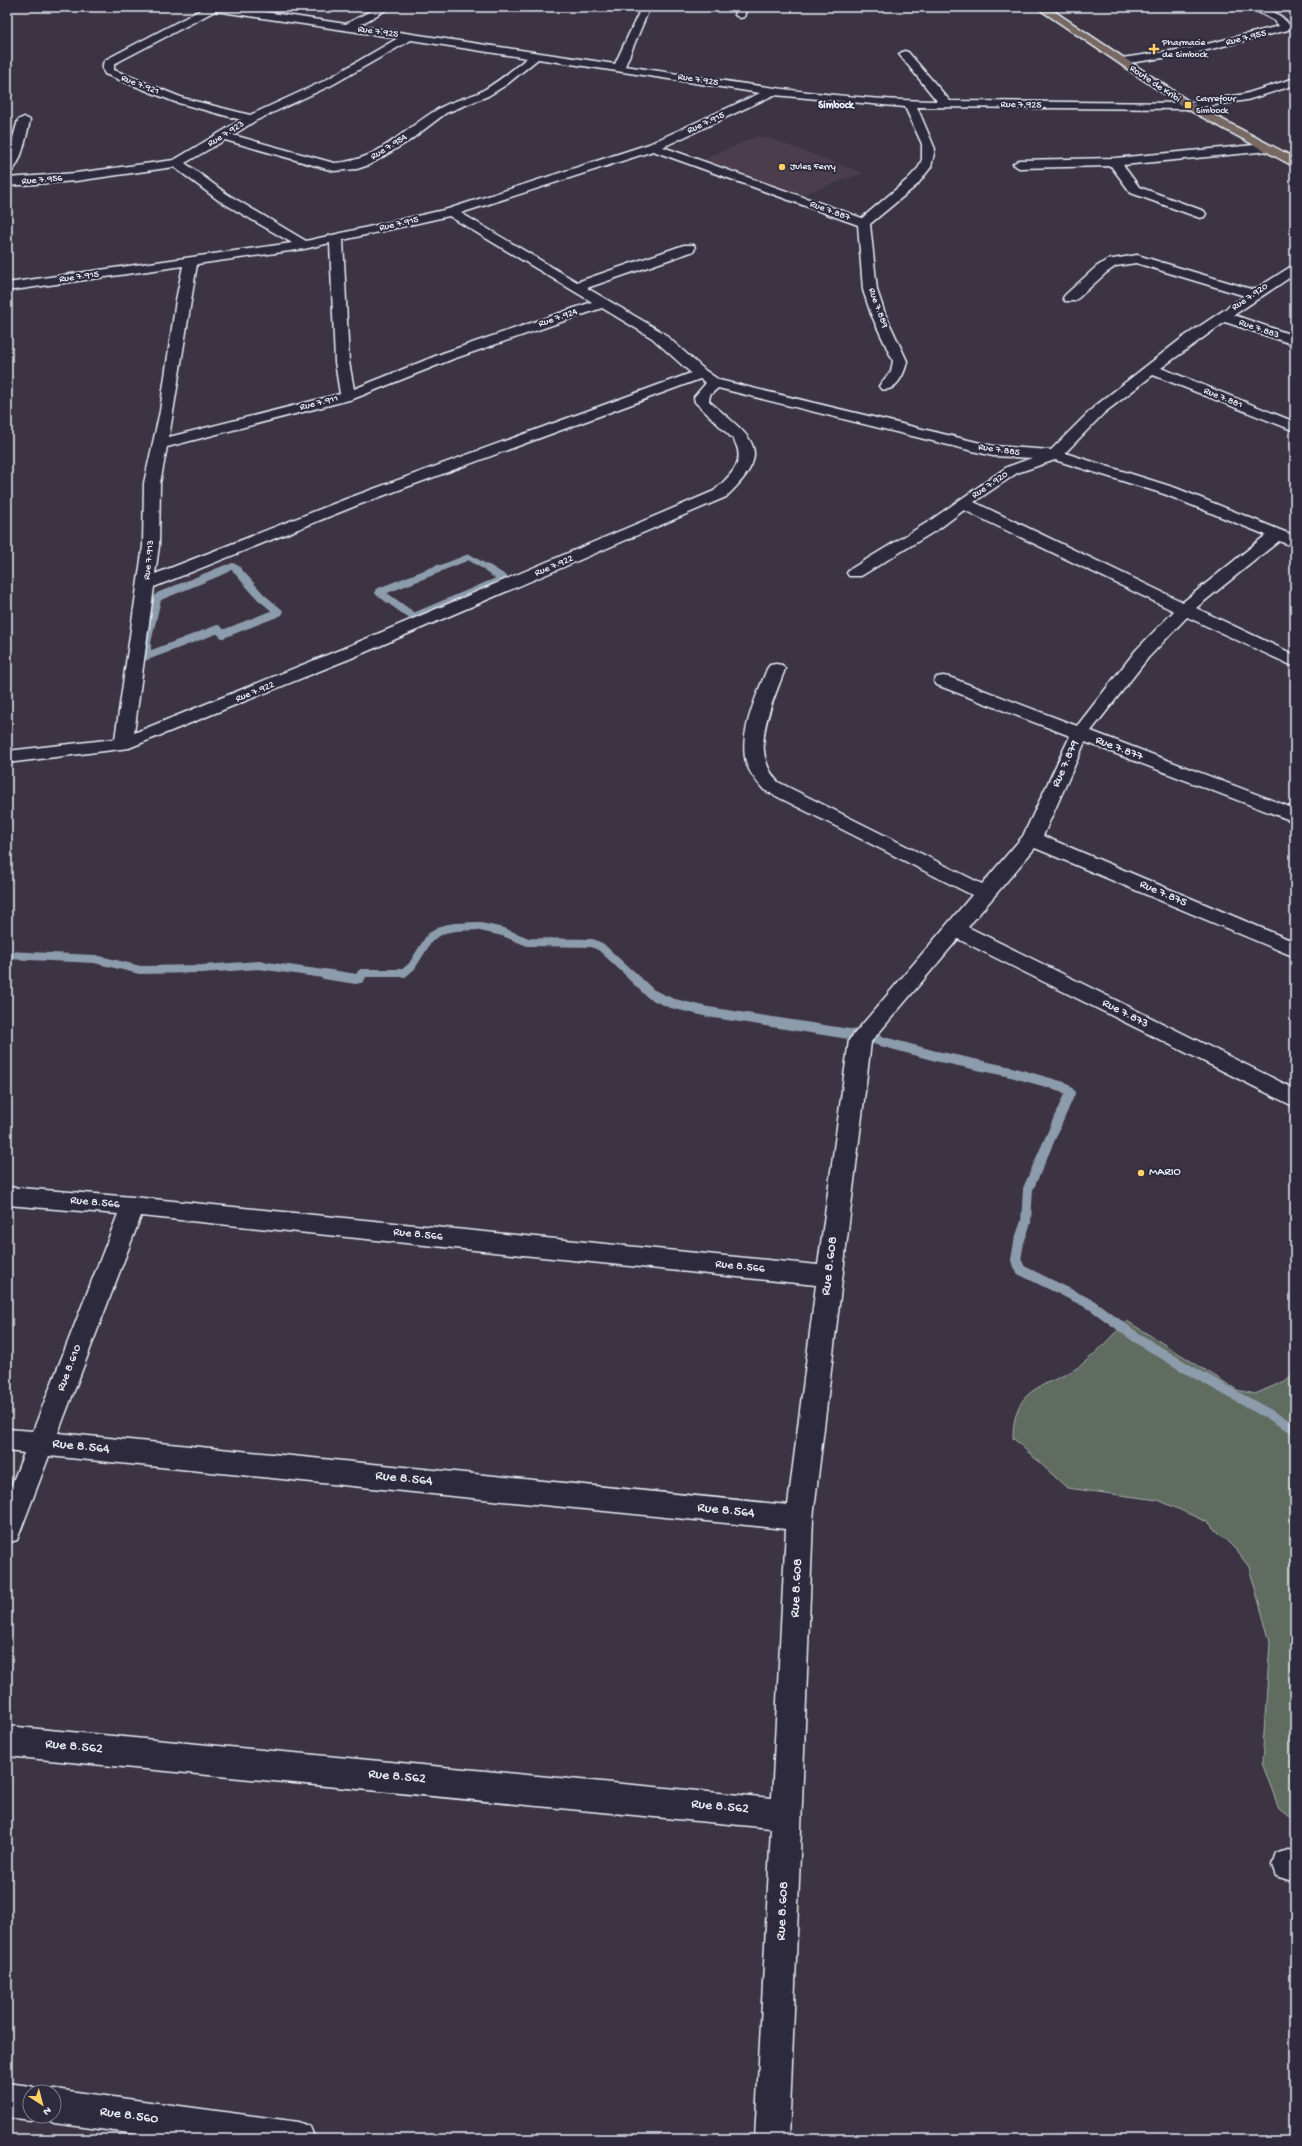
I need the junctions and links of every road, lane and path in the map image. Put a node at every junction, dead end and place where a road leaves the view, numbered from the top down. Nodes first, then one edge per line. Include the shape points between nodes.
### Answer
1 (213, 7) edge
2 (386, 7) edge
3 (1040, 7) edge
4 (1254, 7) edge
5 (646, 8) edge
6 (348, 27) junction
7 (410, 36) junction
8 (904, 54) dead end
9 (537, 55) junction
10 (1122, 61) junction
11 (620, 68) junction
12 (1295, 81) edge
13 (772, 91) junction
14 (909, 104) junction
15 (947, 105) junction
16 (1189, 106) junction
17 (251, 119) junction
18 (24, 120) dead end
19 (223, 136) junction
20 (653, 147) junction
21 (1265, 148) junction
22 (1115, 162) junction
23 (177, 163) junction
24 (1295, 163) edge
25 (1019, 164) dead end
26 (7, 170) edge
27 (7, 182) edge
28 (451, 212) junction
29 (1200, 214) dead end
30 (864, 224) junction
31 (336, 238) junction
32 (304, 245) junction
33 (689, 248) dead end
34 (191, 261) junction
35 (1295, 268) edge
36 (7, 287) edge
37 (576, 287) junction
38 (1254, 294) junction
39 (1070, 298) dead end
40 (603, 303) junction
41 (1222, 316) junction
42 (1295, 341) edge
43 (1151, 369) junction
44 (701, 374) junction
45 (715, 383) junction
46 (886, 386) dead end
47 (348, 396) junction
48 (1295, 426) edge
49 (160, 444) junction
50 (1055, 455) junction
51 (963, 503) junction
52 (1278, 534) junction
53 (1295, 542) edge
54 (855, 573) dead end
55 (146, 584) junction
56 (1184, 610) junction
57 (1295, 662) edge
58 (776, 669) dead end
59 (943, 682) dead end
60 (1080, 734) junction
61 (123, 744) junction
62 (7, 758) edge
63 (1295, 816) edge
64 (1032, 838) junction
65 (986, 894) junction
66 (955, 929) junction
67 (1295, 950) edge
68 (863, 1035) joint
69 (1295, 1099) edge
70 (7, 1196) edge
71 (133, 1206) junction
72 (828, 1276) junction
73 (7, 1440) edge
74 (40, 1443) junction
75 (800, 1518) junction
76 (7, 1531) edge
77 (7, 1741) edge
78 (787, 1814) junction
79 (7, 2100) edge
80 (22, 2102) edge
81 (62, 2107) edge
82 (298, 2139) edge
83 (772, 2139) edge

1 - 6 street, Rue 7.925
1 - 17 street, Rue 7.921 via 109,62 109,72 179,100
2 - 6 street
3 - 10 main road, Route de Kribi
4 - 10 street, Rue 7.955 via 1279,19 1284,28 1191,52
5 - 11 street
6 - 7 street, Rue 7.925
7 - 9 street, Rue 7.925
7 - 17 street, Rue 7.923 via 328,83
8 - 15 street
9 - 11 street, Rue 7.925
9 - 19 street, Rue 7.954 via 484,94 442,111 405,139 353,166 334,167
10 - 16 main road, Route de Kribi
11 - 13 street, Rue 7.925
12 - 16 street, Rue 7.925 via 1247,97
13 - 14 street, Rue 7.925
13 - 20 street, Rue 7.915
14 - 15 street, Rue 7.925
14 - 30 street, Rue 7.887 via 927,142 929,150 925,166 903,190
15 - 16 street, Rue 7.925
16 - 21 main road, Route de Kribi
17 - 19 street, Rue 7.923
18 - 26 street, Rue 7.956 via 18,144
19 - 23 street, Rue 7.923
20 - 28 street, Rue 7.915
20 - 30 street, Rue 7.887
21 - 22 street
21 - 24 main road, Route de Kribi
22 - 25 street
22 - 29 street via 1135,190
23 - 27 street, Rue 7.956 via 76,177
23 - 32 street via 220,196
28 - 31 street, Rue 7.915
28 - 37 street, Rue 7.924
30 - 46 street, Rue 7.889 via 870,290 900,361 900,369
31 - 32 street, Rue 7.915
31 - 47 street, Rue 7.911 via 342,362
32 - 34 street, Rue 7.915
33 - 37 street
34 - 36 street, Rue 7.915
34 - 49 street, Rue 7.913
35 - 38 street, Rue 7.920
37 - 40 street, Rue 7.924
38 - 39 street via 1137,259 1112,263
38 - 41 street, Rue 7.920
40 - 44 street via 657,335
40 - 47 street, Rue 7.924 via 448,356
41 - 42 street, Rue 7.883
41 - 43 street, Rue 7.920
43 - 48 street, Rue 7.881
43 - 50 street, Rue 7.920 via 1099,410
44 - 45 street
44 - 55 street via 352,502
45 - 50 street, Rue 7.885 via 993,451
45 - 61 street, Rue 7.922 via 704,392 702,402 746,444 749,457 734,483 720,494 249,695
47 - 49 street, Rue 7.911
49 - 55 street, Rue 7.913 via 152,483 151,546
50 - 51 street, Rue 7.920 via 1012,470
50 - 52 street, Rue 7.885 via 1170,491
51 - 54 street via 934,525
51 - 56 street, Rue 7.920
52 - 53 street
52 - 56 street, Rue 7.879
55 - 61 street, Rue 7.913
56 - 57 street, Rue 7.920
56 - 60 street, Rue 7.879 via 1142,654
58 - 65 street via 754,736 754,759 761,774 771,786
59 - 60 street, Rue 7.877
60 - 63 street, Rue 7.877
60 - 64 street, Rue 7.879
61 - 62 street
64 - 65 street, Rue 7.879
64 - 67 street, Rue 7.875
65 - 66 street, Rue 7.879
66 - 68 street, Rue 7.879
66 - 69 street, Rue 7.873
68 - 72 street, Rue 8.608
70 - 71 street, Rue 8.566
71 - 72 street, Rue 8.566
71 - 74 street, Rue 8.610
72 - 75 street, Rue 8.608
73 - 74 street, Rue 8.564
74 - 75 street, Rue 8.564
74 - 76 street, Rue 8.610
75 - 78 street, Rue 8.608
77 - 78 street, Rue 8.562
78 - 83 street, Rue 8.608
79 - 80 street
81 - 82 street, Rue 8.560

